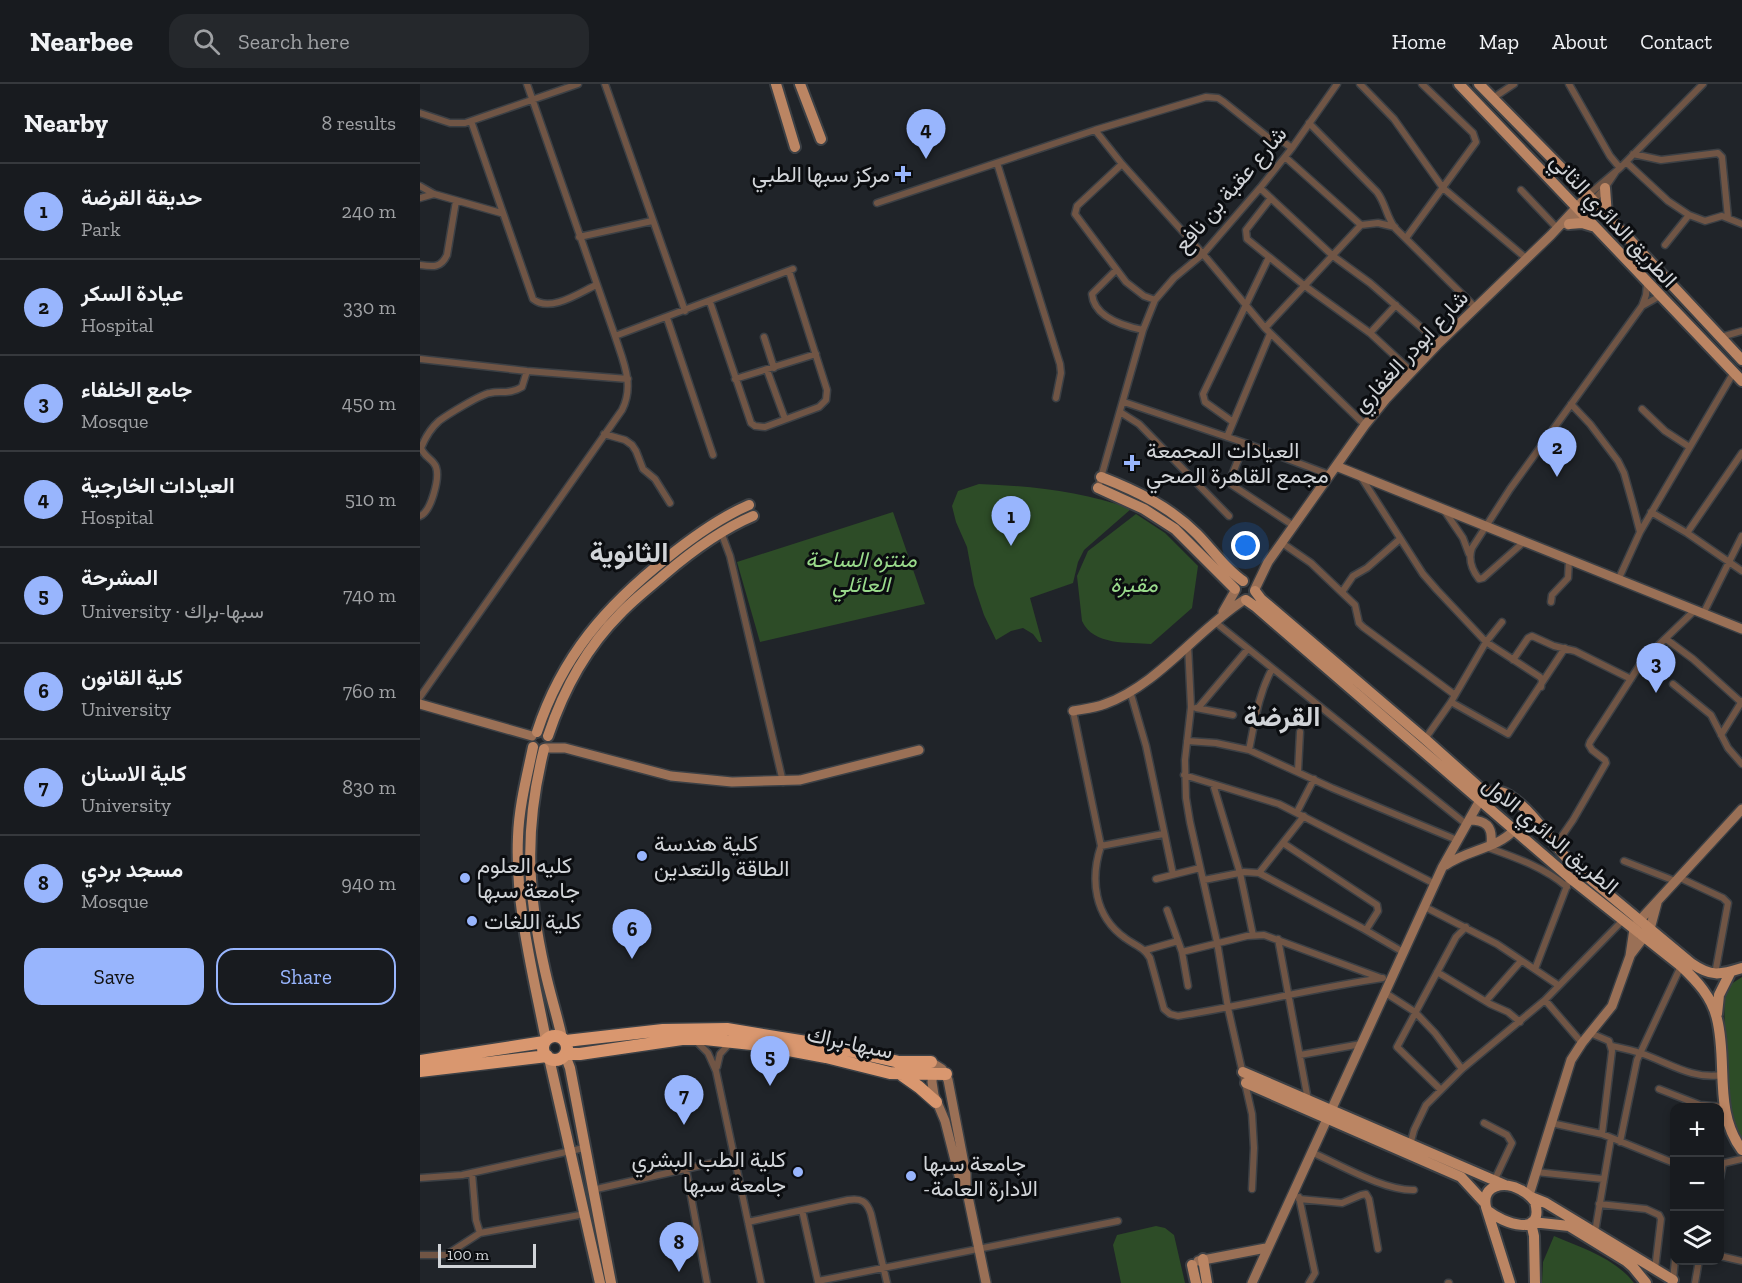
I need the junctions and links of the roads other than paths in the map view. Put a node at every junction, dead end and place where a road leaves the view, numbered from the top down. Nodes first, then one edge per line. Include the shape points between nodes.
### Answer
1 (527, 84) edge
2 (578, 84) edge
3 (605, 84) edge
4 (776, 84) edge
5 (800, 84) edge
6 (1337, 84) edge
7 (1360, 84) edge
8 (1422, 84) edge
9 (1459, 84) edge
10 (1479, 84) edge
11 (1514, 84) edge
12 (1569, 84) edge
13 (1703, 84) edge
14 (1493, 98) junction
15 (532, 100) junction
16 (420, 113) edge
17 (471, 122) junction
18 (1309, 123) junction
19 (1095, 130) junction
20 (820, 139) dead end
21 (795, 147) dead end
22 (1292, 148) junction
23 (1633, 154) junction
24 (1285, 157) junction
25 (1626, 162) junction
26 (997, 163) junction
27 (1122, 164) junction
28 (1618, 170) junction
29 (420, 186) edge
30 (1260, 188) junction
31 (1443, 188) junction
32 (1605, 188) junction
33 (1521, 190) dead end
34 (434, 194) junction
35 (420, 198) edge
36 (1271, 198) junction
37 (1591, 198) junction
38 (456, 201) junction
39 (877, 203) dead end
40 (1578, 210) junction
41 (501, 213) junction
42 (1689, 215) junction
43 (1607, 217) junction
44 (1728, 218) junction
45 (652, 221) junction
46 (1569, 224) junction
47 (1742, 224) edge
48 (1361, 225) junction
49 (1595, 227) junction
50 (1395, 228) junction
51 (1554, 232) junction
52 (579, 237) junction
53 (1406, 238) junction
54 (1665, 245) dead end
55 (1203, 254) junction
56 (1332, 256) junction
57 (1269, 258) junction
58 (1527, 259) junction
59 (420, 265) edge
60 (1116, 270) junction
61 (1647, 283) junction
62 (596, 285) junction
63 (1305, 286) junction
64 (1660, 297) junction
65 (1155, 300) junction
66 (710, 302) junction
67 (1246, 305) junction
68 (1396, 305) junction
69 (1642, 306) junction
70 (1476, 308) junction
71 (685, 311) junction
72 (667, 318) junction
73 (1143, 330) junction
74 (1267, 331) junction
75 (1742, 331) edge
76 (1370, 333) junction
77 (615, 336) junction
78 (764, 337) dead end
79 (1721, 337) junction
80 (1439, 343) junction
81 (816, 354) junction
82 (420, 359) edge
83 (1742, 360) edge
84 (770, 369) junction
85 (526, 371) junction
86 (1412, 371) junction
87 (1734, 372) junction
88 (628, 379) junction
89 (735, 379) junction
90 (1742, 381) edge
91 (1056, 398) dead end
92 (1124, 402) junction
93 (1571, 404) junction
94 (1642, 409) dead end
95 (1120, 412) junction
96 (785, 419) junction
97 (1233, 422) junction
98 (1365, 424) junction
99 (604, 434) junction
100 (1227, 437) junction
101 (1245, 443) junction
102 (1688, 446) junction
103 (1742, 453) edge
104 (713, 455) dead end
105 (1336, 466) junction
106 (1330, 475) junction
107 (1361, 477) junction
108 (1099, 483) joint
109 (670, 502) dead end
110 (751, 510) dead end
111 (1444, 510) junction
112 (1651, 512) junction
113 (420, 516) edge
114 (1229, 516) dead end
115 (1294, 526) junction
116 (719, 527) junction
117 (1488, 527) junction
118 (1640, 532) junction
119 (1687, 533) junction
120 (1742, 536) edge
121 (1401, 539) junction
122 (1525, 541) junction
123 (1282, 543) junction
124 (1470, 555) junction
125 (1569, 560) junction
126 (1268, 562) junction
127 (1730, 564) junction
128 (1742, 571) edge
129 (1619, 578) junction
130 (1240, 586) junction
131 (1255, 590) junction
132 (1342, 592) junction
133 (1245, 600) junction
134 (1551, 602) dead end
135 (1699, 611) junction
136 (1216, 621) junction
137 (1502, 622) dead end
138 (1741, 626) edge
139 (1666, 639) junction
140 (1486, 642) junction
141 (1188, 645) junction
142 (1565, 648) junction
143 (1247, 650) junction
144 (1513, 660) junction
145 (1272, 669) junction
146 (1631, 679) junction
147 (1673, 684) dead end
148 (1541, 687) junction
149 (1130, 691) junction
150 (1455, 695) junction
151 (420, 696) edge
152 (1451, 702) junction
153 (1742, 702) edge
154 (420, 704) edge
155 (1194, 708) junction
156 (1073, 711) joint
157 (1233, 715) dead end
158 (1300, 732) dead end
159 (1721, 735) junction
160 (1425, 739) junction
161 (541, 741) junction
162 (1187, 741) junction
163 (919, 750) dead end
164 (1249, 750) junction
165 (1742, 764) edge
166 (1298, 771) junction
167 (1184, 775) junction
168 (1314, 779) junction
169 (783, 782) junction
170 (1213, 784) junction
171 (1483, 796) junction
172 (1742, 809) edge
173 (1527, 810) junction
174 (1297, 812) junction
175 (1304, 816) junction
176 (1467, 821) junction
177 (1514, 831) junction
178 (1163, 834) junction
179 (1457, 840) junction
180 (1283, 843) junction
181 (1488, 845) junction
182 (1101, 846) junction
183 (1555, 846) junction
184 (1624, 861) dead end
185 (1200, 868) junction
186 (1442, 868) junction
187 (1240, 873) junction
188 (1259, 873) junction
189 (1173, 874) junction
190 (1156, 879) dead end
191 (1677, 879) junction
192 (1204, 880) junction
193 (1569, 883) junction
194 (1435, 884) junction
195 (1657, 901) junction
196 (1425, 907) junction
197 (1167, 910) dead end
198 (1623, 920) junction
199 (1637, 925) junction
200 (1466, 927) junction
201 (1366, 930) junction
202 (1647, 934) junction
203 (1253, 935) junction
204 (1278, 939) junction
205 (1178, 941) junction
206 (1216, 942) junction
207 (1146, 950) junction
208 (1182, 952) junction
209 (1403, 952) junction
210 (1630, 956) junction
211 (1521, 961) junction
212 (1682, 966) junction
213 (1742, 968) edge
214 (1535, 969) junction
215 (1437, 972) junction
216 (1730, 973) junction
217 (1715, 974) junction
218 (1386, 979) junction
219 (1558, 985) junction
220 (1188, 986) dead end
221 (1384, 992) junction
222 (1287, 994) junction
223 (1545, 1000) junction
224 (1486, 1001) junction
225 (1228, 1008) junction
226 (1415, 1012) junction
227 (1717, 1018) junction
228 (1520, 1022) junction
229 (1590, 1033) junction
230 (694, 1039) junction
231 (545, 1041) junction
232 (732, 1042) junction
233 (1582, 1042) junction
234 (1361, 1044) junction
235 (1612, 1046) junction
236 (565, 1047) junction
237 (1640, 1053) junction
238 (1300, 1055) junction
239 (548, 1057) junction
240 (420, 1061) edge
241 (933, 1067) junction
242 (1462, 1070) junction
243 (420, 1071) edge
244 (716, 1071) junction
245 (901, 1074) junction
246 (946, 1074) joint
247 (1722, 1075) junction
248 (1244, 1078) junction
249 (1659, 1089) dead end
250 (1441, 1090) junction
251 (1308, 1100) junction
252 (936, 1102) junction
253 (1695, 1103) edge
254 (1724, 1103) edge
255 (1724, 1107) edge
256 (1328, 1114) junction
257 (1551, 1123) junction
258 (1484, 1124) dead end
259 (1602, 1134) junction
260 (1611, 1138) junction
261 (1620, 1142) junction
262 (584, 1148) junction
263 (1409, 1149) junction
264 (1742, 1150) edge
265 (571, 1151) junction
266 (1311, 1152) junction
267 (734, 1158) junction
268 (1742, 1159) edge
269 (1670, 1161) edge
270 (1724, 1162) edge
271 (686, 1169) junction
272 (1536, 1172) junction
273 (472, 1173) junction
274 (420, 1178) edge
275 (1495, 1179) junction
276 (1603, 1179) junction
277 (1296, 1184) junction
278 (1505, 1185) junction
279 (966, 1188) junction
280 (1252, 1189) dead end
281 (592, 1190) junction
282 (1414, 1190) dead end
283 (1530, 1196) junction
284 (1299, 1199) junction
285 (1599, 1204) junction
286 (1486, 1207) junction
287 (802, 1210) junction
288 (585, 1214) junction
289 (1118, 1221) dead end
290 (748, 1222) junction
291 (1532, 1222) junction
292 (1595, 1232) junction
293 (480, 1233) junction
294 (1266, 1248) junction
295 (979, 1249) junction
296 (1378, 1249) dead end
297 (420, 1255) edge
298 (1724, 1257) edge
299 (1203, 1259) junction
300 (1742, 1261) edge
301 (1192, 1265) joint
302 (1675, 1265) edge
303 (1698, 1265) edge
304 (884, 1268) junction
305 (1655, 1269) junction
306 (1314, 1273) junction
307 (818, 1282) edge
308 (1677, 1282) edge
309 (600, 1283) edge
310 (611, 1283) edge
311 (707, 1283) edge
312 (761, 1283) edge
313 (887, 1283) edge
314 (986, 1283) edge
315 (1196, 1283) edge
316 (1208, 1283) edge
317 (1252, 1283) edge
318 (1309, 1283) edge
319 (1317, 1283) edge
320 (1510, 1283) edge
321 (1534, 1283) edge
322 (1646, 1283) edge
323 (1662, 1283) edge
324 (1695, 1283) edge

1 - 15 street
2 - 15 street
3 - 45 street
4 - 21 main road
5 - 20 main road
6 - 18 street, شارع عقبة بن نافع
7 - 31 street via 1394,118
8 - 31 street via 1475,137 1475,145
9 - 40 main road, الطريق الدائري الثاني
10 - 14 main road, الطريق الدائري الثاني
11 - 14 street
12 - 28 street
13 - 23 street, شارع ابودر الغفاري
14 - 37 main road, الطريق الدائري الثاني
15 - 17 street
15 - 52 street
16 - 17 street via 450,123
17 - 41 street
18 - 22 street, شارع عقبة بن نافع
18 - 50 street via 1377,192
19 - 22 street via 1212,97 1269,138
19 - 26 street
19 - 27 street
22 - 24 street, شارع عقبة بن نافع
23 - 25 street, شارع ابودر الغفاري
23 - 44 street via 1661,160 1718,153 1722,158
24 - 30 street, شارع عقبة بن نافع
24 - 48 street
25 - 28 street, شارع ابودر الغفاري
25 - 42 street
26 - 39 street
26 - 91 street via 1060,364
27 - 55 street
27 - 60 street via 1075,211
28 - 32 street, شارع ابودر الغفاري
28 - 37 street, شارع ابودر الغفاري
29 - 34 street
30 - 36 street
30 - 55 street, شارع عقبة بن نافع
31 - 53 street
31 - 58 street
32 - 37 street, شارع ابودر الغفاري
32 - 43 main road
33 - 51 street
34 - 35 street
34 - 38 street
36 - 56 street
36 - 57 street via 1245,233
37 - 40 street, شارع ابودر الغفاري
37 - 43 main road, الطريق الدائري الثاني
38 - 41 street
38 - 59 street via 447,255 438,266
40 - 46 street, شارع ابودر الغفاري
40 - 49 main road, الطريق الدائري الثاني
40 - 51 street, شارع ابودر الغفاري
41 - 62 street via 532,299 543,305
42 - 44 street via 1705,221
42 - 54 street
43 - 79 main road, الطريق الدائري الثاني
44 - 47 street
45 - 52 street
45 - 71 street
46 - 49 main road
46 - 51 street, شارع ابودر الغفاري
48 - 50 street
48 - 56 street
49 - 61 main road, الطريق الدائري الثاني
50 - 53 street
51 - 58 street, شارع ابودر الغفاري
52 - 62 street
53 - 70 street
55 - 65 street, شارع عقبة بن نافع
55 - 67 street
56 - 63 street
56 - 68 street
57 - 63 street
57 - 67 street
58 - 70 street, شارع ابودر الغفاري
60 - 65 street via 1133,289
60 - 73 street via 1092,294 1096,306 1116,323
61 - 64 main road, الطريق الدائري الثاني
61 - 69 street
62 - 77 street
63 - 74 street
63 - 76 street
64 - 69 street
64 - 87 main road, الطريق الدائري الثاني
65 - 73 street, شارع عقبة بن نافع
66 - 71 street
66 - 81 street via 791,270
66 - 89 street
67 - 74 street
67 - 97 street via 1203,394 1205,402
68 - 76 street
68 - 80 street
69 - 93 street
70 - 80 street, شارع ابودر الغفاري
71 - 72 street
72 - 77 street
72 - 104 street
73 - 92 street, شارع عقبة بن نافع
74 - 97 street
74 - 98 street
75 - 79 street
76 - 86 street
77 - 88 street
78 - 84 street
79 - 83 main road, الطريق الدائري الثاني
80 - 86 street, شارع ابودر الغفاري
81 - 84 street
81 - 96 street via 827,390 826,400 819,407
82 - 85 street
84 - 89 street
84 - 96 street
85 - 88 street
85 - 113 street via 522,387 515,392 481,395 440,421 426,436 423,454 437,469 430,505
86 - 98 street, شارع ابودر الغفاري
87 - 90 main road, الطريق الدائري الثاني
87 - 102 street
88 - 99 street via 625,404
89 - 96 street via 751,423 765,427
92 - 95 street, شارع عقبة بن نافع
92 - 100 street
93 - 117 street via 1510,489
93 - 118 street via 1618,461
94 - 102 street
95 - 108 street, شارع عقبة بن نافع
95 - 114 street via 1139,424
97 - 100 street
98 - 105 street, شارع ابودر الغفاري
99 - 109 street via 632,445 643,469
99 - 151 street
100 - 101 street
101 - 106 street
101 - 115 street via 1230,480 1232,485
102 - 112 street
103 - 119 street
105 - 106 street, شارع ابودر الغفاري
105 - 107 street
106 - 115 street, شارع ابودر الغفاري
107 - 111 street
107 - 121 street
108 - 130 main road via 1175,529
110 - 116 main road
111 - 117 street
111 - 124 street
112 - 118 street
112 - 119 street
115 - 123 street, شارع ابودر الغفاري
116 - 161 main road via 620,613 600,636 569,684
116 - 169 street via 730,556
117 - 122 street
117 - 124 street
118 - 129 street
119 - 127 street
120 - 127 street
121 - 132 street via 1353,576
121 - 140 street via 1423,574
122 - 124 street via 1483,578 1476,576
122 - 125 street
123 - 126 street, شارع ابودر الغفاري
123 - 132 street
125 - 129 street
125 - 134 street via 1568,578 1551,595
126 - 130 street, شارع ابودر الغفاري
126 - 131 street, شارع ابودر الغفاري
127 - 128 street
127 - 135 street
129 - 135 street
130 - 131 main road via 1252,584
130 - 133 main road via 1238,597
130 - 136 street, شارع ابودر الغفاري
131 - 133 main road
131 - 160 main road, الطريق الدائري الاول
132 - 150 street via 1355,605 1363,627
133 - 136 street, شارع ابودر الغفاري
133 - 171 main road, الطريق الدائري الاول
135 - 138 street
135 - 139 street
136 - 141 street, شارع ابودر الغفاري
136 - 143 street
137 - 140 street
139 - 146 street via 1643,660
139 - 153 street
140 - 144 street
140 - 150 street
141 - 149 street, شارع ابودر الغفاري
141 - 155 street
142 - 144 street via 1532,636
142 - 146 street
142 - 148 street
143 - 145 street
143 - 155 street
144 - 148 street via 1540,677
145 - 164 street via 1261,693
145 - 176 street
146 - 183 street via 1589,745 1606,763
147 - 159 street via 1711,716
148 - 152 street via 1508,734
149 - 156 street, شارع ابودر الغفاري via 1105,704
149 - 178 street via 1146,746
150 - 152 street
152 - 160 street
153 - 159 street
154 - 161 street
155 - 157 street
155 - 162 street
156 - 182 street
158 - 166 street
159 - 165 street
160 - 171 main road, الطريق الدائري الاول
161 - 169 street via 680,777
161 - 231 main road via 519,817 518,869
161 - 236 main road via 532,805 530,880 538,940
162 - 164 street
162 - 167 street
163 - 169 street
164 - 166 street
166 - 168 street
167 - 170 street
167 - 185 street
168 - 174 street
168 - 179 street
170 - 174 street
170 - 187 street
171 - 173 main road, الطريق الدائري الاول via 1503,792
171 - 176 street
171 - 177 main road, الطريق الدائري الاول
172 - 191 street
173 - 177 street
173 - 183 main road, الطريق الدائري الاول
174 - 175 street
175 - 180 street
175 - 194 street
176 - 179 street
176 - 181 street via 1488,825 1492,832
177 - 181 street
177 - 193 main road, الطريق الدائري الاول
178 - 182 street
178 - 189 street
179 - 186 street
180 - 188 street
180 - 201 street via 1377,905 1378,911
181 - 186 street
181 - 193 street
182 - 207 street via 1094,875 1098,903 1113,929
183 - 199 main road, الطريق الدائري الاول
184 - 191 street
185 - 189 street
185 - 192 street
186 - 194 street
187 - 188 street
187 - 192 street
187 - 203 street
188 - 201 street
189 - 190 street
191 - 195 street
191 - 217 street via 1728,903
192 - 206 street
193 - 198 main road, الطريق الدائري الاول
193 - 214 street
194 - 196 street
195 - 199 street
195 - 202 street
196 - 200 street
196 - 209 street
197 - 205 street
198 - 199 main road, الطريق الدائري الاول
198 - 219 street
199 - 202 main road, الطريق الدائري الاول
199 - 210 street
200 - 211 street
200 - 215 street
201 - 209 street
202 - 210 street
202 - 212 main road, الطريق الدائري الاول
202 - 217 main road, الطريق الدائري الاول
203 - 204 street
203 - 206 street
204 - 218 street
204 - 222 street
205 - 207 street
205 - 208 street
206 - 208 street
206 - 225 street
207 - 225 street via 1164,1009 1170,1014
208 - 220 street
209 - 218 street
210 - 229 street via 1612,1006
211 - 214 street
211 - 224 street
212 - 227 main road, الطريق الدائري الاول via 1702,987
212 - 237 street
213 - 216 main road
214 - 219 street
215 - 224 street
215 - 226 street
216 - 217 main road
216 - 227 main road via 1719,995
218 - 221 street
218 - 222 street
219 - 223 street
221 - 226 street
221 - 234 street
222 - 225 street
222 - 238 street
223 - 228 street
223 - 233 street
224 - 228 street
225 - 248 street
226 - 242 street
226 - 250 street via 1397,1047
227 - 247 main road, الطريق الدائري الاول
228 - 242 street
229 - 233 street
229 - 235 street
230 - 232 highway, سبها-براك
230 - 236 highway, سبها-براك via 580,1054
230 - 244 street via 708,1053
231 - 236 highway via 552,1036
231 - 239 highway
231 - 240 highway
232 - 244 street via 720,1054
232 - 245 highway, سبها-براك
233 - 257 street via 1571,1060
234 - 238 street
234 - 256 street
235 - 237 street
235 - 259 street
236 - 239 highway via 560,1059
236 - 241 highway, سبها-براك via 663,1030 727,1029
236 - 262 main road
237 - 247 street via 1685,1071 1712,1077
237 - 261 street
238 - 251 street
239 - 243 highway
239 - 265 main road
241 - 245 highway, سبها-براك
241 - 246 highway, سبها-براك
241 - 252 street
242 - 250 street
244 - 267 street
245 - 252 highway
246 - 279 street
247 - 254 main road, الطريق الدائري الاول
248 - 251 main road
248 - 256 main road
248 - 280 street via 1253,1132
249 - 253 street
250 - 263 street via 1419,1117
251 - 256 main road
252 - 279 street
255 - 264 main road, الطريق الدائري الاول
256 - 263 main road
256 - 266 street
257 - 259 street
257 - 272 street
258 - 275 street via 1507,1135 1512,1143
259 - 260 street
260 - 261 street
260 - 276 street
261 - 269 street
262 - 265 street
262 - 281 main road
263 - 275 main road
263 - 286 main road via 1461,1177
265 - 273 street
265 - 288 main road
266 - 277 street
266 - 282 street via 1386,1186
267 - 271 street
267 - 290 street
268 - 270 street
271 - 281 street
271 - 311 street
272 - 276 street
272 - 283 street
273 - 274 street
273 - 293 street
275 - 278 main road
276 - 285 street
277 - 284 street
277 - 294 street
278 - 283 main road
278 - 286 main road via 1490,1188
279 - 295 street
281 - 310 main road
283 - 291 main road via 1537,1209
283 - 292 main road
284 - 296 street via 1342,1203 1366,1194
284 - 306 street
285 - 292 street
285 - 305 street via 1646,1209 1659,1215
286 - 291 main road via 1512,1224
286 - 320 main road
287 - 290 street
287 - 304 street via 848,1200 864,1201 869,1206
287 - 307 street
288 - 293 street
288 - 309 main road
289 - 295 street
290 - 312 street
291 - 321 main road
291 - 322 main road via 1569,1226 1626,1261
292 - 305 main road
293 - 297 street via 446,1255
294 - 299 street
294 - 317 street
295 - 304 street
295 - 314 street
298 - 300 street
299 - 301 street
299 - 316 main road
301 - 315 main road
302 - 308 street
303 - 324 street
304 - 307 street
304 - 313 street
305 - 308 main road
306 - 318 street
306 - 319 street
308 - 323 main road

